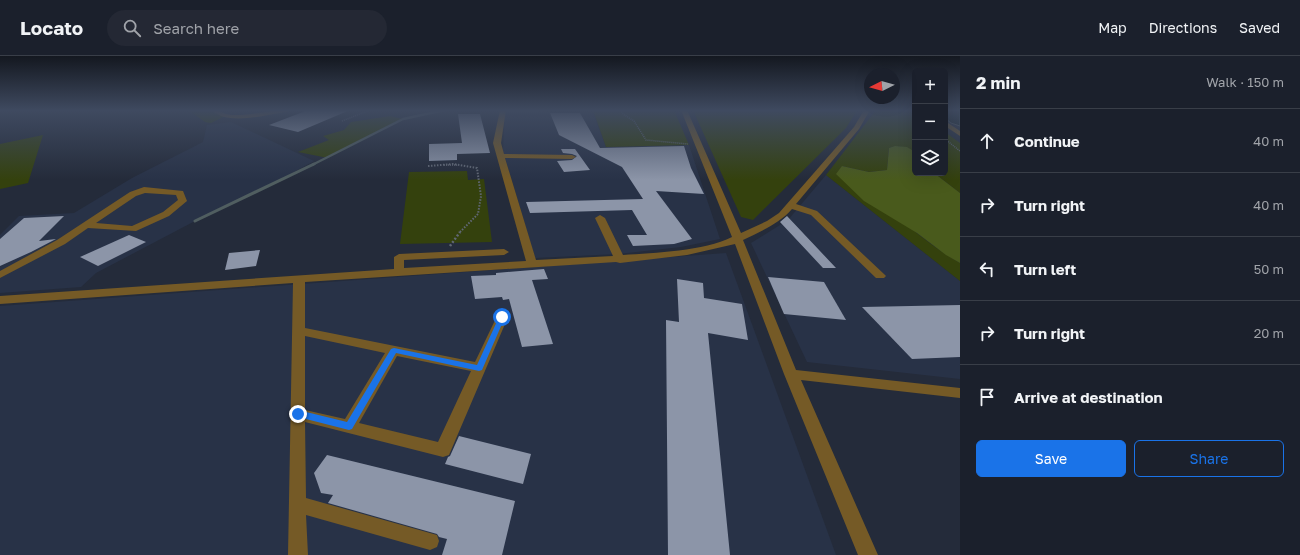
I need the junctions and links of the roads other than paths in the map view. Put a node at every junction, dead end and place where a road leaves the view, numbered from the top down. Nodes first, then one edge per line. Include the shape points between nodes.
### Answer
1 (498, 133) edge
2 (694, 133) edge
3 (852, 133) edge
4 (500, 156) junction
5 (572, 157) dead end
6 (791, 205) junction
7 (600, 218) dead end
8 (87, 225) junction
9 (738, 239) junction
10 (504, 252) dead end
11 (620, 260) junction
12 (532, 264) junction
13 (399, 272) junction
14 (0, 275) edge
15 (880, 276) dead end
16 (299, 280) junction
17 (0, 300) edge
18 (502, 317) dead end
19 (299, 331) junction
20 (394, 350) junction
21 (479, 368) junction
22 (791, 374) junction
23 (960, 394) edge
24 (298, 414) junction
25 (349, 426) junction
26 (297, 504) junction
27 (430, 541) dead end
28 (298, 555) edge
29 (868, 555) edge

1 - 4 street via 497,143
2 - 9 street
3 - 6 street
4 - 5 street
4 - 12 street
6 - 9 street via 770,223
6 - 15 street via 814,213
7 - 11 street
8 - 8 street via 133,194 144,190 180,193 184,200 166,214 133,229
8 - 14 street
9 - 11 street via 687,252
9 - 22 street
10 - 13 street via 400,257
11 - 12 street
12 - 13 street
13 - 16 street
16 - 17 street
16 - 19 street
18 - 21 street
19 - 20 street
19 - 24 street
20 - 21 street
20 - 25 street
21 - 25 street via 443,450
22 - 23 street
22 - 29 street
24 - 25 street
24 - 26 street
26 - 27 street
26 - 28 street

